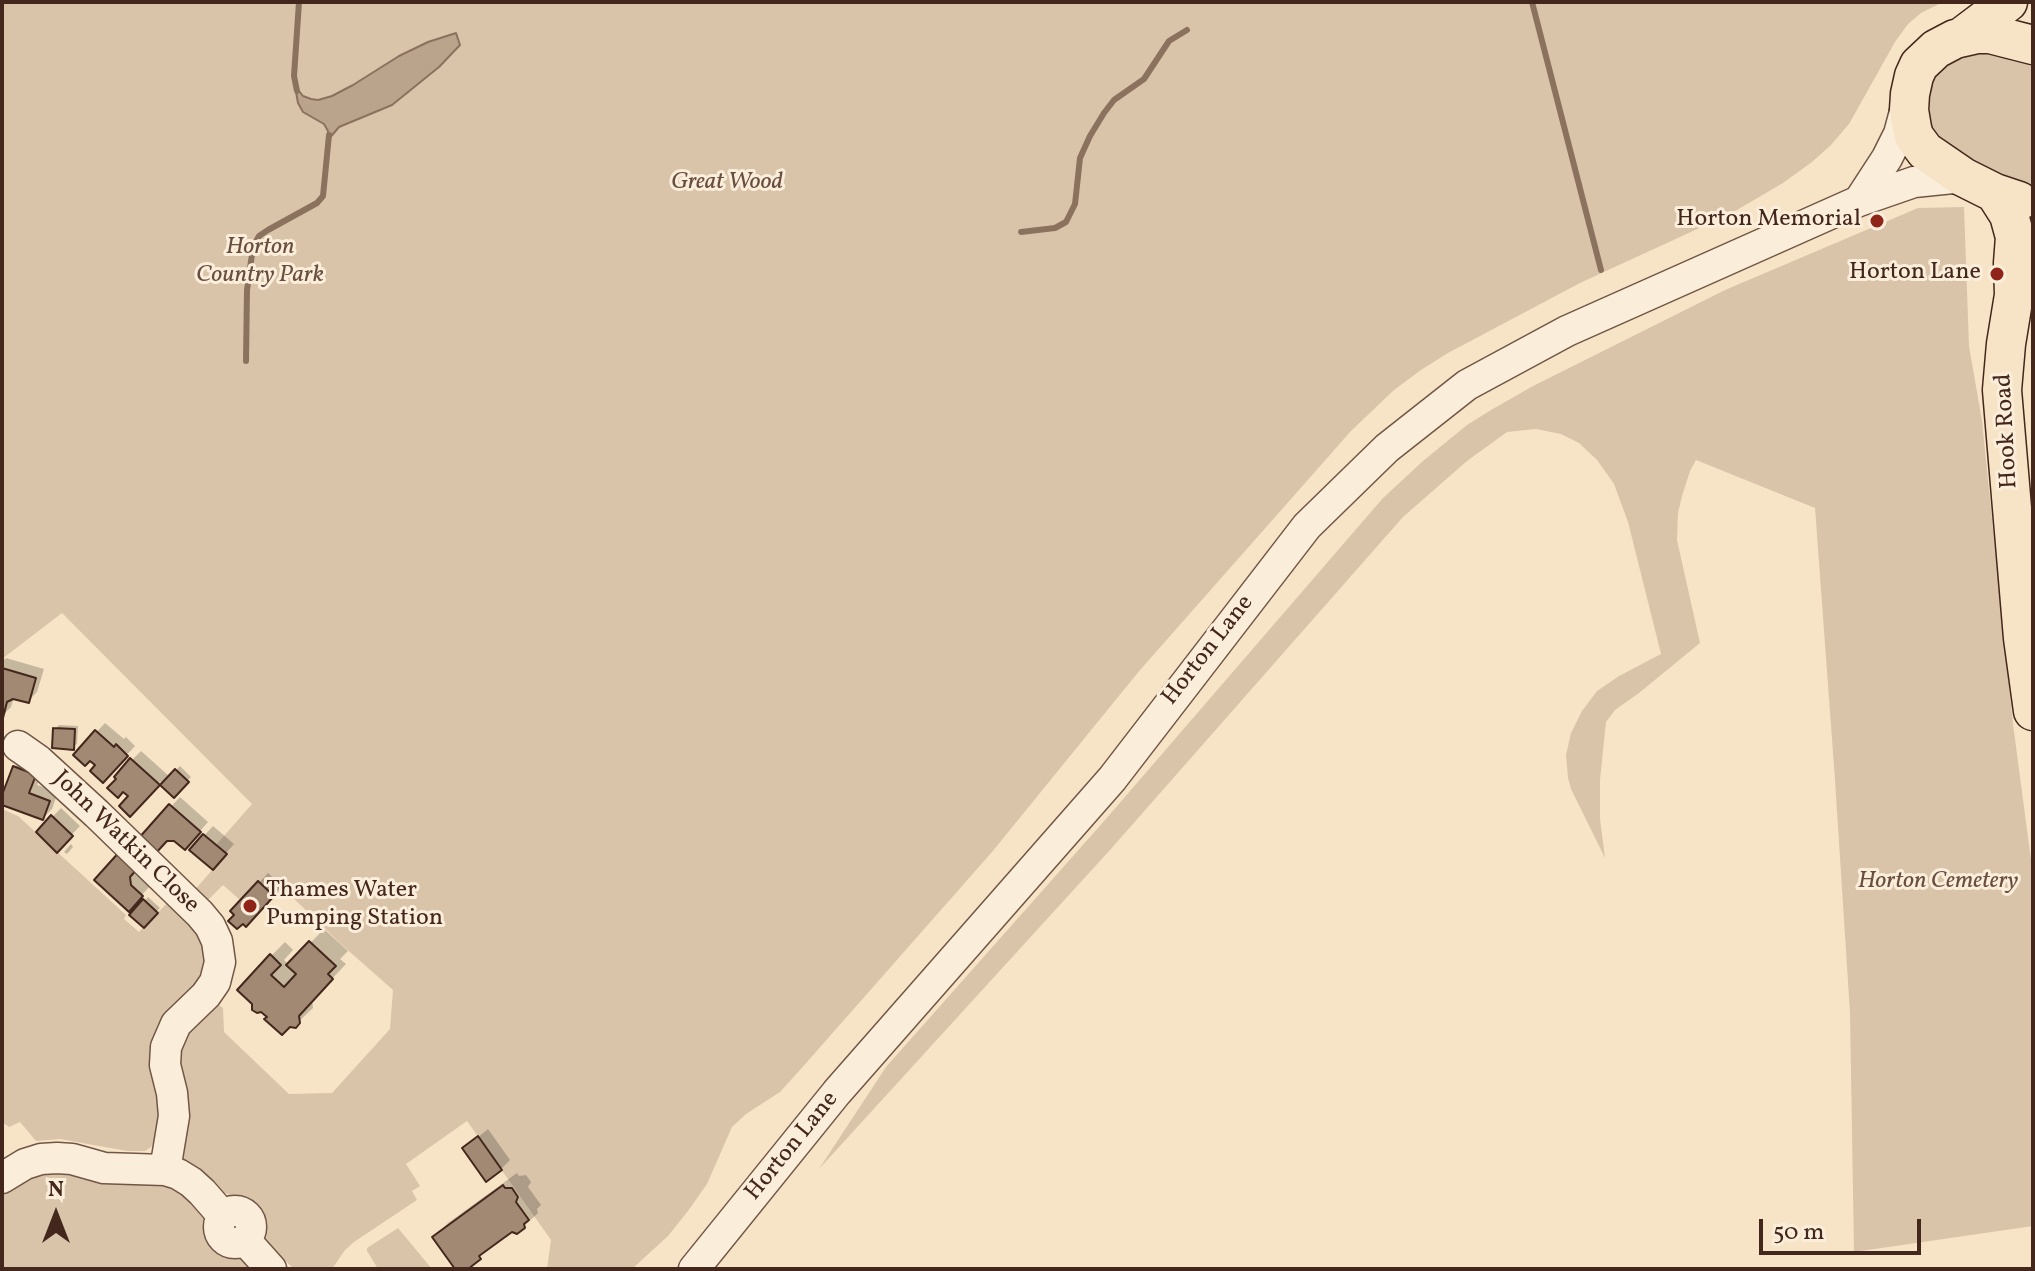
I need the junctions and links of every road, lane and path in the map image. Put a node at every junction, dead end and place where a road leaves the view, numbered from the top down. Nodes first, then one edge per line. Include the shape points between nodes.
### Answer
1 (2008, 2) edge
2 (1963, 36) junction
3 (2033, 45) edge
4 (1910, 94) junction
5 (1979, 185) junction
6 (1859, 201) junction
7 (2033, 204) edge
8 (2024, 282) edge
9 (2033, 711) edge
10 (18, 746) dead end
11 (165, 1170) junction
12 (2, 1178) edge
13 (271, 1269) edge
14 (694, 1269) edge

1 - 2 main road
2 - 3 main road via 1997,35
2 - 4 main road via 1924,59
4 - 5 main road via 1914,136 1925,151
4 - 6 street via 1899,134
5 - 6 street, Horton Lane via 1914,182
5 - 7 main road
5 - 8 main road, Hook Road via 2009,215 2013,263
6 - 14 street, Horton Lane via 1567,331 1467,385 1387,448 1307,526 1112,779 837,1092
8 - 9 main road, Hook Road via 2006,344 2002,390
10 - 11 street, John Watkin Close via 200,914 219,949 215,982 176,1024 166,1047 174,1116
11 - 12 street via 104,1168 57,1158 25,1164
11 - 13 street via 191,1182 209,1199 223,1216 223,1239 234,1244 245,1240

